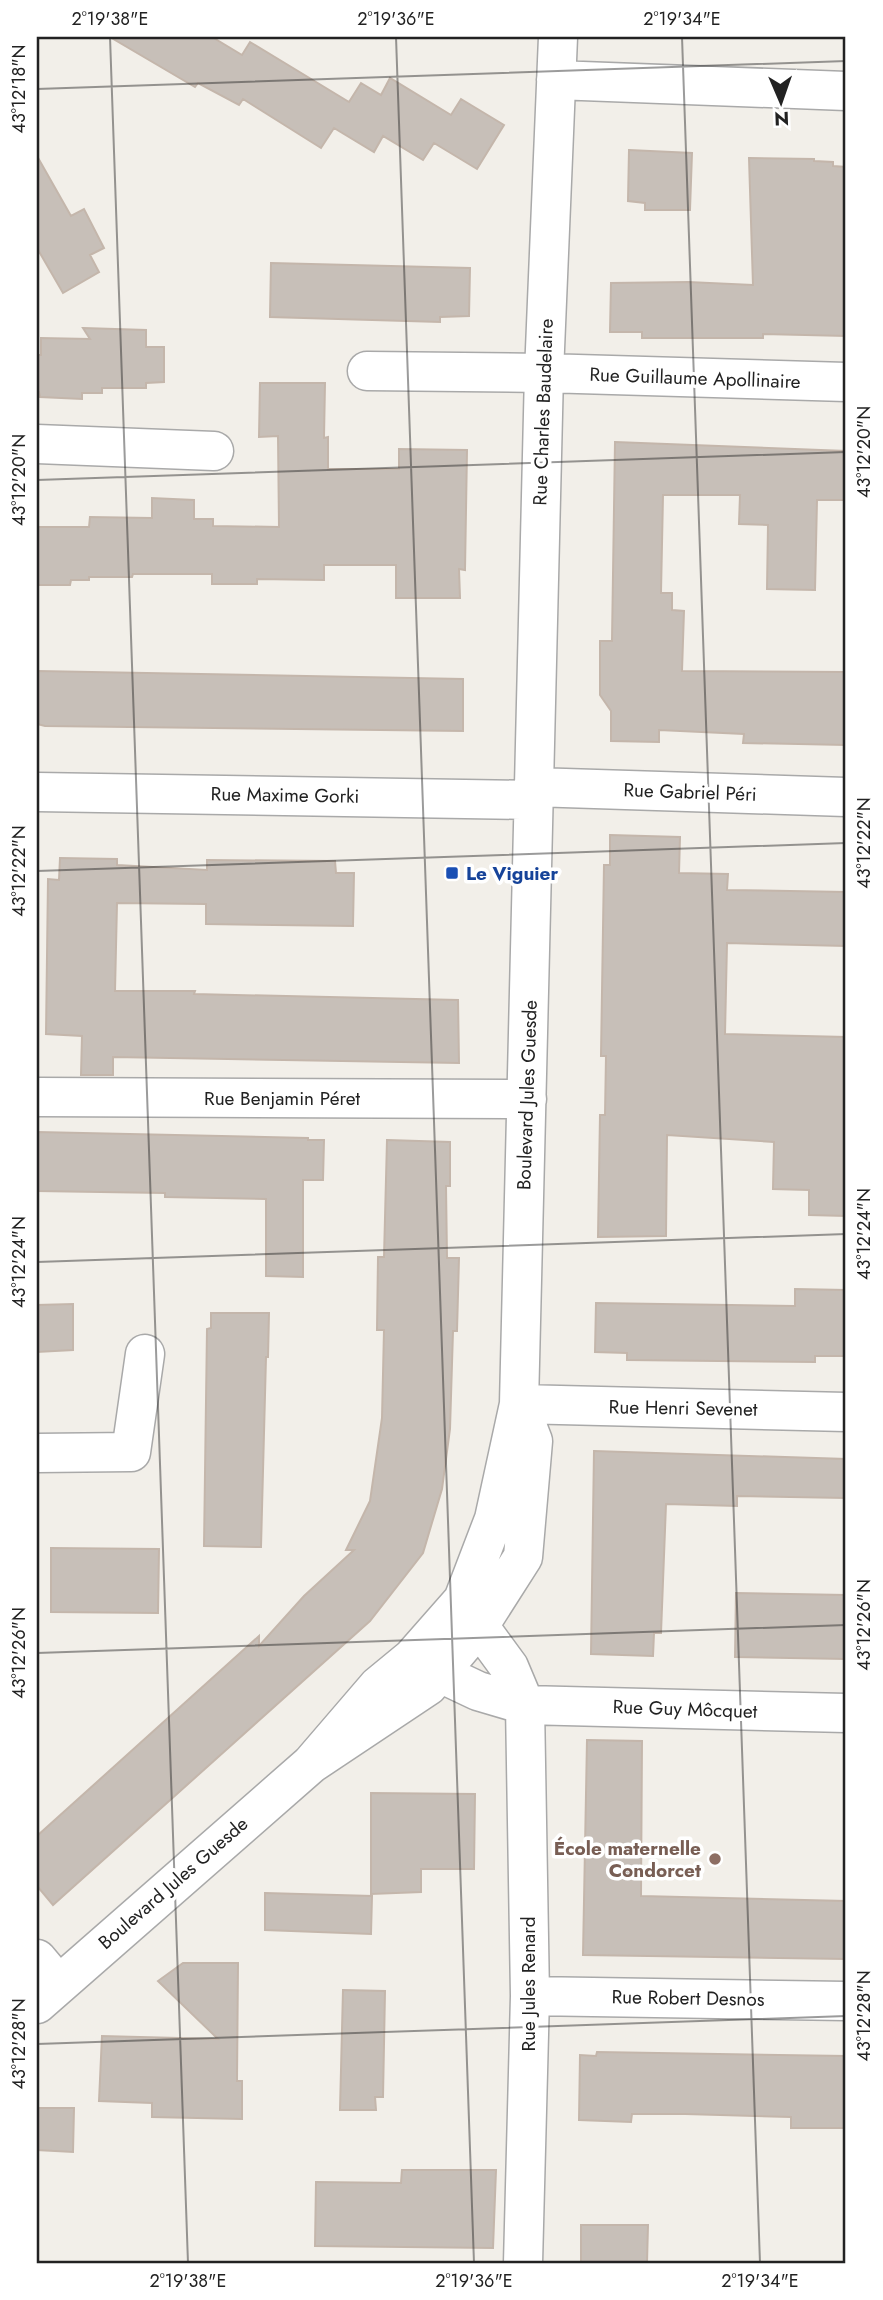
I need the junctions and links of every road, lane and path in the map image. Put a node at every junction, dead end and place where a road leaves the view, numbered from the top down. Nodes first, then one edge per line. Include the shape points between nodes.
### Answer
1 (558, 37) edge
2 (556, 80) junction
3 (846, 91) edge
4 (367, 371) dead end
5 (544, 373) junction
6 (846, 382) edge
7 (37, 444) edge
8 (214, 450) dead end
9 (37, 792) edge
10 (533, 793) junction
11 (846, 796) edge
12 (37, 1097) edge
13 (527, 1099) junction
14 (145, 1354) dead end
15 (519, 1404) junction
16 (846, 1412) edge
17 (37, 1453) edge
18 (479, 1626) junction
19 (440, 1627) junction
20 (440, 1673) junction
21 (525, 1705) junction
22 (846, 1713) edge
23 (311, 1764) junction
24 (44, 1982) edge
25 (530, 1996) junction
26 (846, 2001) edge
27 (523, 2263) edge

1 - 2 street, Rue Charles Baudelaire
2 - 3 street
2 - 5 street, Rue Charles Baudelaire
4 - 5 street, Rue Guillaume Apollinaire
5 - 6 street, Rue Guillaume Apollinaire
5 - 10 street, Rue Charles Baudelaire
7 - 8 street
9 - 10 street, Rue Maxime Gorki
10 - 11 street, Rue Gabriel Péri
10 - 13 street, Boulevard Jules Guesde
12 - 13 street, Rue Benjamin Péret
13 - 15 street, Boulevard Jules Guesde
14 - 17 street via 131,1452
15 - 16 street, Rue Henri Sevenet
15 - 18 street, Boulevard Jules Guesde via 533,1441 523,1557
15 - 19 street, Boulevard Jules Guesde via 494,1519 463,1600
18 - 19 street
18 - 20 street, Boulevard Jules Guesde
18 - 21 street via 509,1667
19 - 20 street
19 - 23 street, Boulevard Jules Guesde via 378,1686
20 - 21 street
20 - 23 street, Boulevard Jules Guesde via 428,1686
21 - 22 street, Rue Guy Môcquet
21 - 25 street, Rue Jules Renard
23 - 24 street, Boulevard Jules Guesde
25 - 26 street, Rue Robert Desnos
25 - 27 street, Rue Jules Renard

